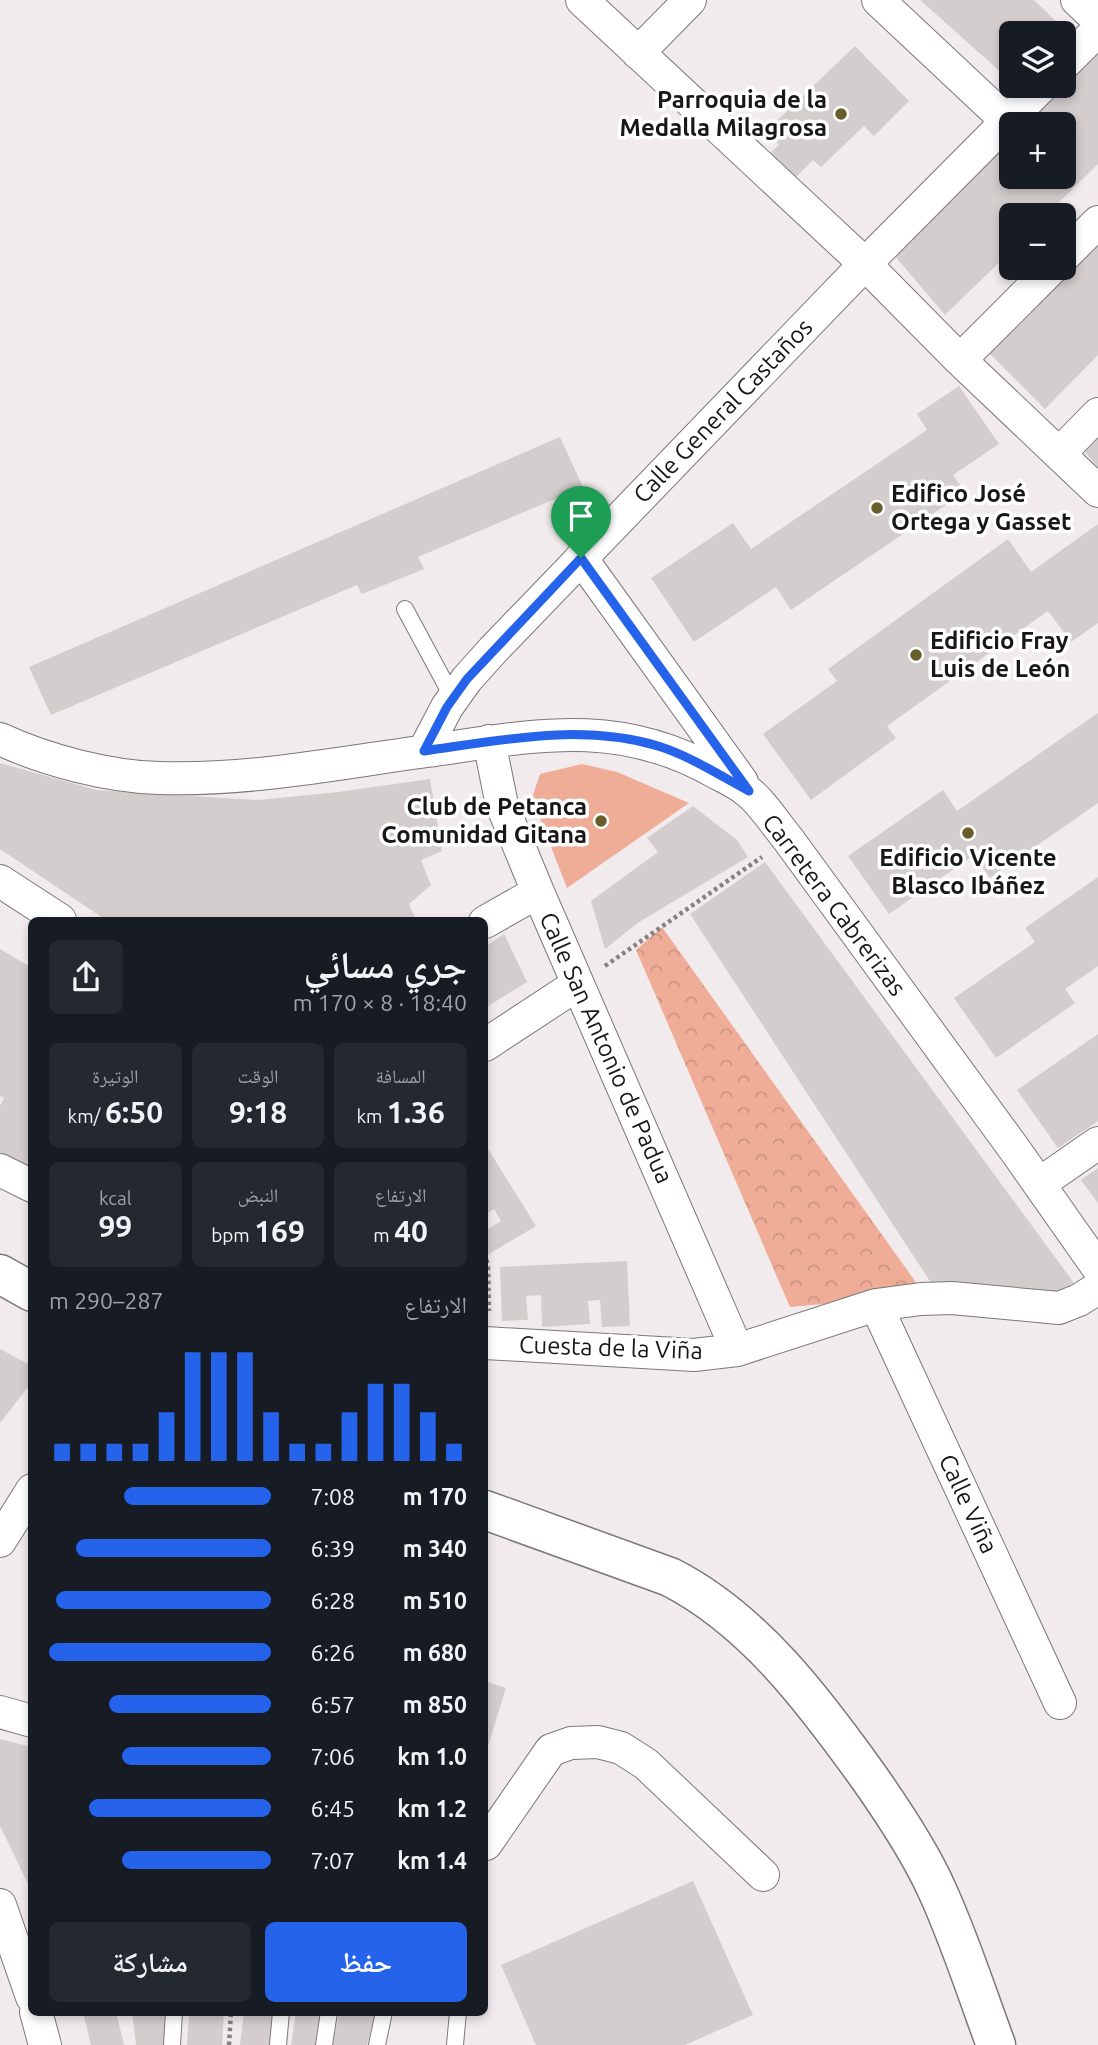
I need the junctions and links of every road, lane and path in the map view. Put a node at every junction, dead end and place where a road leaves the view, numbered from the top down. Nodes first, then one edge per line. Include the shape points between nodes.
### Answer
1 (582, 0) edge
2 (691, 0) edge
3 (878, 0) edge
4 (1077, 0) edge
5 (1098, 20) edge
6 (1098, 30) edge
7 (1076, 52) edge
8 (638, 53) junction
9 (1030, 98) edge
10 (1016, 112) edge
11 (999, 113) edge
12 (999, 129) edge
13 (1098, 222) edge
14 (1076, 244) edge
15 (865, 264) junction
16 (1040, 280) edge
17 (960, 360) junction
18 (1098, 414) edge
19 (1059, 454) junction
20 (1098, 491) edge
21 (581, 558) junction
22 (405, 609) dead end
23 (453, 698) junction
24 (0, 739) edge
25 (489, 741) junction
26 (424, 751) junction
27 (749, 791) junction
28 (788, 839) junction
29 (0, 881) edge
30 (538, 892) junction
31 (55, 917) edge
32 (488, 920) edge
33 (578, 984) junction
34 (488, 1043) edge
35 (1098, 1143) edge
36 (0, 1170) edge
37 (28, 1184) edge
38 (1039, 1184) junction
39 (1098, 1268) edge
40 (0, 1274) edge
41 (1098, 1288) edge
42 (28, 1290) edge
43 (876, 1305) junction
44 (488, 1343) edge
45 (737, 1350) junction
46 (28, 1496) edge
47 (488, 1511) edge
48 (0, 1541) edge
49 (1060, 1703) dead end
50 (0, 1712) edge
51 (28, 1720) edge
52 (488, 1842) edge
53 (762, 1875) dead end
54 (0, 1905) edge
55 (28, 1986) edge
56 (37, 2016) edge
57 (174, 2016) edge
58 (231, 2016) edge
59 (281, 2016) edge
60 (328, 2016) edge
61 (383, 2016) edge
62 (458, 2016) edge
63 (45, 2045) edge
64 (172, 2045) edge
65 (229, 2045) edge
66 (278, 2045) edge
67 (324, 2045) edge
68 (377, 2045) edge
69 (455, 2045) edge
70 (996, 2045) edge

1 - 8 street
2 - 8 street
3 - 11 street
4 - 5 street
6 - 7 street
8 - 15 street
9 - 10 street, Calle General Castaños
12 - 15 street, Calle General Castaños
13 - 14 street
15 - 17 street
15 - 21 street, Calle General Castaños
16 - 17 street
17 - 19 street
18 - 19 street
19 - 20 street
21 - 23 street, Calle General Castaños
21 - 27 street
22 - 23 lane
23 - 26 street, Calle General Castaños
24 - 26 street, Carretera Cabrerizas via 25,751 99,770 157,778 276,772
25 - 26 street, Carretera Cabrerizas
25 - 27 street, Carretera Cabrerizas via 591,734 630,739 697,762
25 - 30 street, Calle San Antonio de Padua via 502,806
27 - 28 street, Carretera Cabrerizas
28 - 33 path
28 - 38 street, Carretera Cabrerizas
29 - 31 street
30 - 32 street
30 - 33 street, Calle San Antonio de Padua
33 - 34 street
33 - 45 street, Calle San Antonio de Padua
35 - 38 street
36 - 37 street
38 - 39 street, Carretera Cabrerizas
40 - 42 main road
41 - 43 street via 1059,1308 952,1298
43 - 45 street
43 - 49 street, Calle Viña
44 - 45 street, Cuesta de la Viña via 694,1355
46 - 48 street
47 - 70 main road via 694,1589 774,1657 894,1813 937,1889
50 - 51 street
52 - 53 street via 551,1750 571,1743 598,1742 621,1748 646,1764
54 - 55 street
56 - 63 street
57 - 64 lane
58 - 65 path
59 - 66 lane
60 - 67 lane
61 - 68 lane
62 - 69 lane

